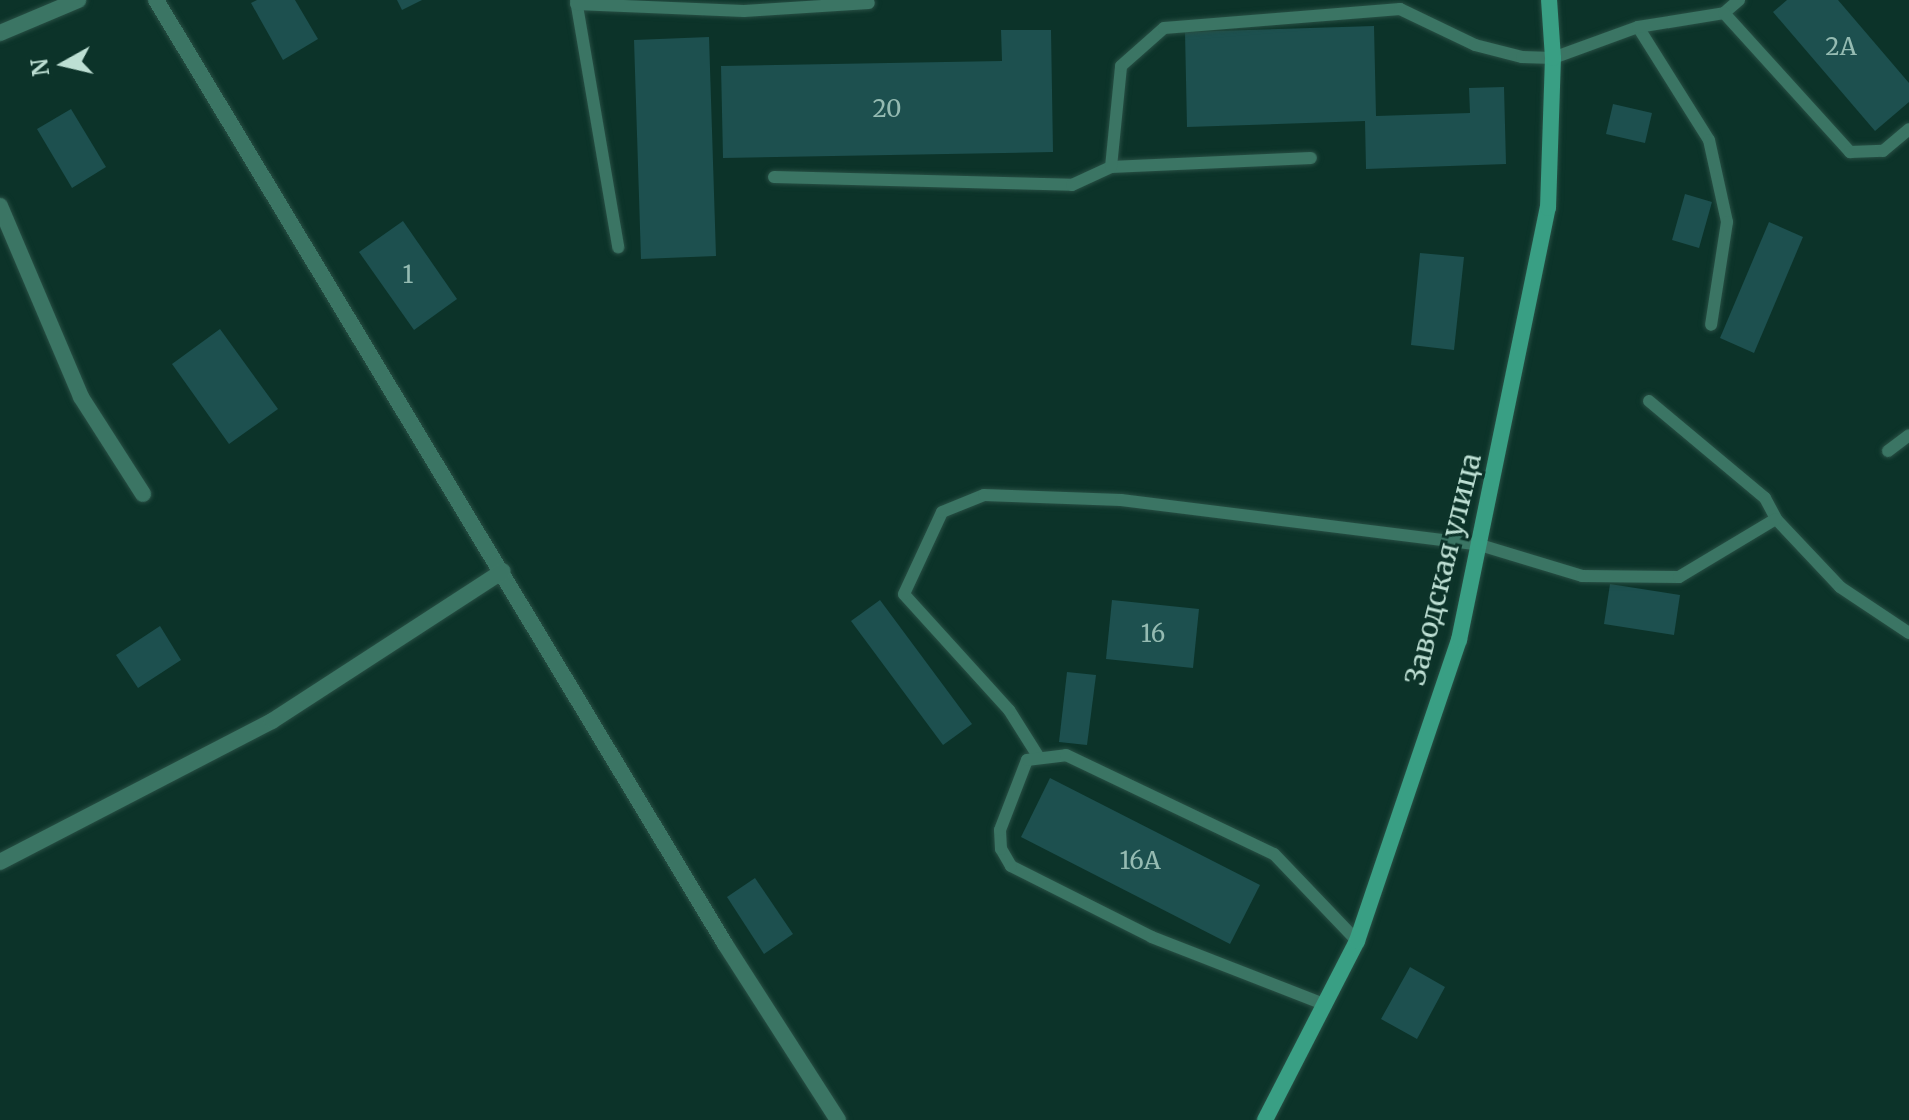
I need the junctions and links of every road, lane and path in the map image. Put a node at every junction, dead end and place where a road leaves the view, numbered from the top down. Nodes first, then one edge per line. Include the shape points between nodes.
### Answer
1 (78, 0) edge
2 (156, 0) edge
3 (1549, 0) edge
4 (1739, 0) edge
5 (576, 2) edge
6 (869, 3) dead end
7 (1724, 13) junction
8 (1638, 27) junction
9 (0, 33) edge
10 (1553, 58) junction
11 (1909, 129) edge
12 (1311, 158) dead end
13 (1111, 167) junction
14 (774, 177) dead end
15 (0, 206) edge
16 (618, 247) dead end
17 (1711, 325) dead end
18 (1649, 401) dead end
19 (1909, 435) edge
20 (1888, 451) dead end
21 (143, 494) dead end
22 (1776, 519) junction
23 (1480, 545) junction
24 (503, 571) junction
25 (1909, 633) edge
26 (1038, 756) junction
27 (0, 862) edge
28 (1357, 941) junction
29 (1326, 1005) junction
30 (838, 1120) edge
31 (1265, 1120) edge

1 - 9 street
2 - 24 street
3 - 10 street, Заводская улица
4 - 7 lane
5 - 6 lane via 744,11
5 - 16 lane
7 - 8 lane
7 - 11 lane via 1850,152 1883,151
8 - 10 lane
8 - 17 lane via 1709,140 1727,222
10 - 13 lane via 1522,57 1475,45 1400,9 1164,28 1121,66
10 - 23 street, Заводская улица via 1548,208
12 - 13 lane
13 - 14 lane via 1072,185
15 - 21 street via 81,397
18 - 22 lane via 1765,498
19 - 20 lane
22 - 23 lane via 1679,577 1582,576
22 - 25 lane via 1840,587
23 - 26 lane via 1121,500 984,495 942,512 904,594 1009,710
23 - 28 street, Заводская улица via 1459,640
24 - 27 street via 272,721
24 - 30 street via 725,944
26 - 28 lane via 1066,755 1274,854
26 - 29 lane via 1027,760 1000,830 1001,849 1011,866 1152,937
28 - 29 street, Заводская улица
29 - 31 street, Заводская улица

